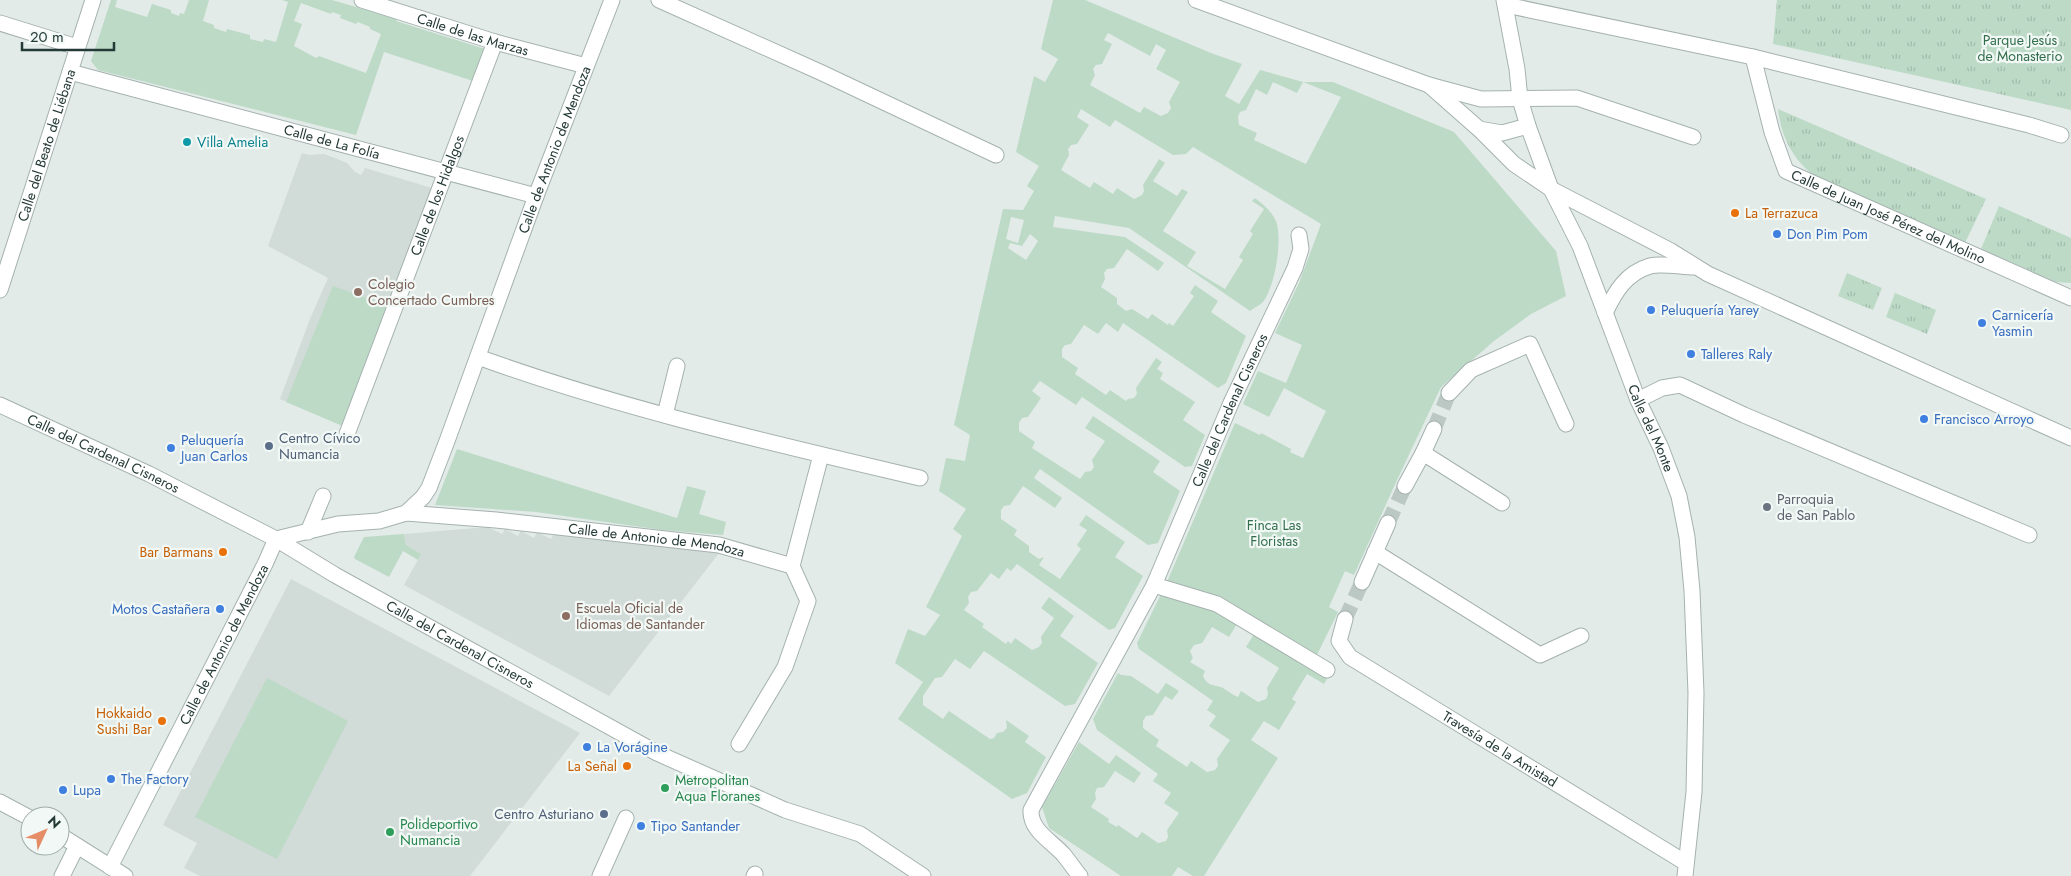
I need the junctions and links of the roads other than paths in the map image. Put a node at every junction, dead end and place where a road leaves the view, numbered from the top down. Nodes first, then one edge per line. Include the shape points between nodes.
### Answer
1 (93, 0) edge
2 (362, 0) edge
3 (612, 0) edge
4 (660, 0) edge
5 (1196, 0) edge
6 (1505, 3) edge
7 (0, 23) edge
8 (495, 42) junction
9 (77, 47) junction
10 (1753, 57) junction
11 (586, 66) junction
12 (70, 72) junction
13 (1428, 85) junction
14 (1520, 99) junction
15 (1528, 126) junction
16 (1479, 128) junction
17 (2061, 136) dead end
18 (1693, 137) dead end
19 (996, 155) dead end
20 (444, 172) junction
21 (1551, 189) junction
22 (536, 196) junction
23 (1300, 234) dead end
24 (1696, 267) junction
25 (0, 290) edge
26 (2071, 298) edge
27 (1605, 313) junction
28 (478, 357) junction
29 (677, 366) dead end
30 (1449, 393) tunnel mouth
31 (1638, 400) junction
32 (0, 404) edge
33 (665, 415) junction
34 (1566, 424) dead end
35 (1434, 429) tunnel mouth
36 (347, 434) dead end
37 (2071, 438) edge
38 (1423, 453) junction
39 (821, 455) junction
40 (920, 478) dead end
41 (1405, 486) tunnel mouth
42 (322, 496) dead end
43 (1502, 503) dead end
44 (406, 513) junction
45 (1388, 523) tunnel mouth
46 (308, 532) junction
47 (2029, 535) dead end
48 (276, 539) junction
49 (1375, 552) junction
50 (792, 566) junction
51 (1362, 582) tunnel mouth
52 (1154, 585) junction
53 (1345, 619) tunnel mouth
54 (1581, 636) dead end
55 (1327, 670) dead end
56 (739, 744) dead end
57 (0, 802) edge
58 (20, 813) edge
59 (626, 818) dead end
60 (70, 842) edge
61 (77, 846) junction
62 (110, 867) junction
63 (1685, 869) edge
64 (62, 876) edge
65 (125, 876) edge
66 (600, 876) edge
67 (923, 876) edge
68 (1080, 876) edge

1 - 9 street, Calle del Beato de Liébana
2 - 8 street, Calle de las Marzas
3 - 11 street, Calle de Antonio de Mendoza
4 - 19 street
5 - 13 street
6 - 10 street
6 - 14 street, Calle del Monte
7 - 9 street
8 - 11 street, Calle de las Marzas
8 - 20 street, Calle de los Hidalgos
9 - 12 street, Calle del Beato de Liébana
10 - 17 street
10 - 26 street, Calle de Juan José Pérez del Molino via 1772,132 1786,171
11 - 22 street, Calle de Antonio de Mendoza
12 - 20 street, Calle de La Folía
12 - 25 street, Calle del Beato de Liébana
13 - 14 street via 1481,99
13 - 16 street
14 - 15 street, Calle del Monte
14 - 18 street via 1577,98
15 - 16 street via 1502,133
15 - 21 street, Calle del Monte
16 - 21 street via 1514,164
20 - 22 street, Calle de La Folía
20 - 36 street, Calle de los Hidalgos
21 - 24 street
21 - 27 street, Calle del Monte via 1580,246
22 - 28 street, Calle de Antonio de Mendoza
23 - 52 street, Calle del Cardenal Cisneros via 1301,249 1295,268 1231,403
24 - 27 street via 1651,265 1628,277 1615,292
24 - 37 street
27 - 31 street, Calle del Monte
28 - 33 street via 542,380
28 - 44 street, Calle de Antonio de Mendoza via 429,488
29 - 33 street
30 - 34 street via 1471,370 1530,344
31 - 47 street via 1662,388 1680,385 1744,416
31 - 63 street, Calle del Monte via 1679,496 1687,536 1696,694 1694,792
32 - 48 street, Calle del Cardenal Cisneros via 150,474
33 - 39 street
35 - 38 street
38 - 41 street
38 - 43 street
39 - 40 street
39 - 50 street
42 - 46 street
44 - 46 street, Calle de Antonio de Mendoza via 379,521 338,524
44 - 50 street, Calle de Antonio de Mendoza via 719,545
45 - 49 street
46 - 48 street, Calle de Antonio de Mendoza
48 - 62 street, Calle de Antonio de Mendoza
48 - 67 street, Calle del Cardenal Cisneros via 657,753 784,810 860,834
49 - 51 street
49 - 54 street via 1540,655
50 - 56 street via 808,600 785,667
52 - 55 street via 1217,604
52 - 68 street, Calle del Cardenal Cisneros via 1031,810 1030,819
53 - 63 street, Travesía de la Amistad via 1339,640 1350,657
57 - 58 street
59 - 66 street
60 - 61 street
61 - 62 street
61 - 64 street
62 - 65 street

